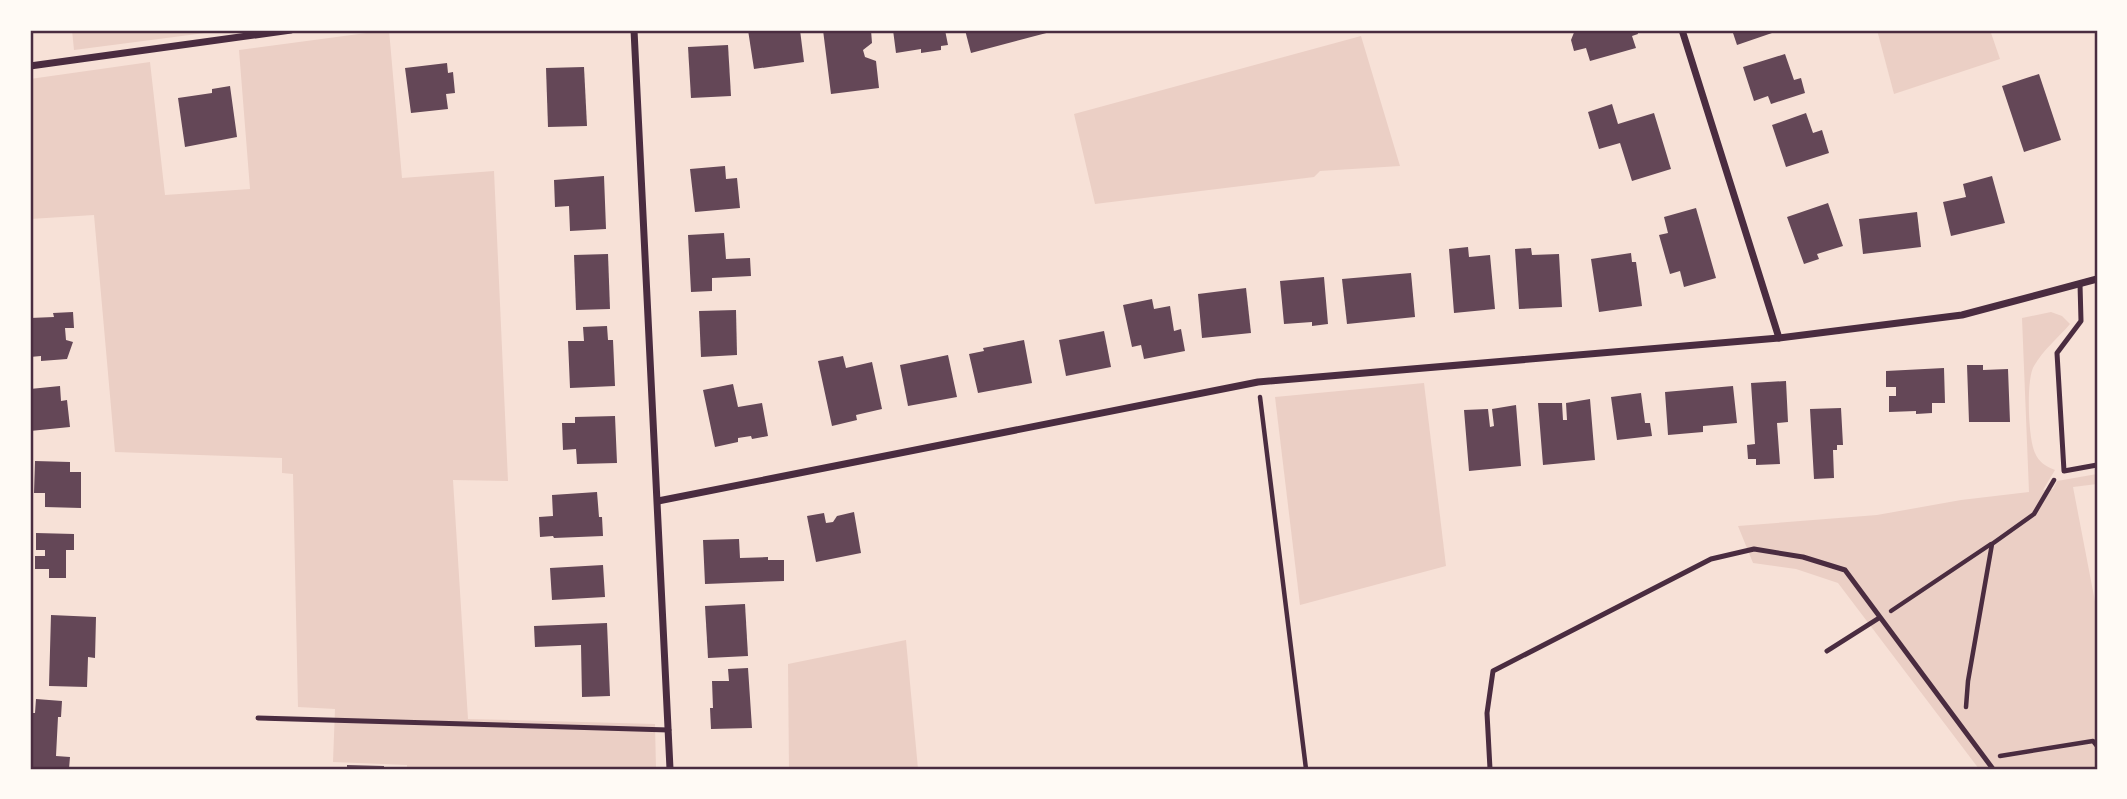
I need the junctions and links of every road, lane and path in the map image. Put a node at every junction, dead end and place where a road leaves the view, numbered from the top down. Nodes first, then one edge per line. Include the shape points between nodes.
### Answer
1 (291, 30) edge
2 (634, 30) edge
3 (1682, 30) edge
4 (30, 66) edge
5 (2097, 279) edge
6 (2080, 284) junction
7 (1779, 338) junction
8 (1258, 382) junction
9 (2097, 465) edge
10 (2064, 471) junction
11 (658, 501) junction
12 (1992, 544) junction
13 (1880, 618) junction
14 (1827, 651) dead end
15 (258, 718) dead end
16 (669, 730) junction
17 (1964, 730) junction
18 (2097, 746) edge
19 (1985, 759) junction
20 (670, 769) edge
21 (1306, 769) edge
22 (1490, 769) edge
23 (1993, 769) edge

1 - 4 street
2 - 11 street
3 - 7 street
5 - 6 street
6 - 7 street via 1962,315
6 - 10 lane via 2081,321 2057,353
7 - 8 street
8 - 11 street
8 - 21 path
9 - 10 lane
10 - 12 path via 2059,472 2034,514
11 - 16 street
12 - 13 path
12 - 17 path
13 - 14 lane
13 - 17 lane
13 - 22 lane via 1845,570 1803,557 1754,550 1711,559 1493,671 1487,713
15 - 16 lane
16 - 20 street
17 - 19 lane
18 - 19 path via 2093,741
19 - 23 lane

